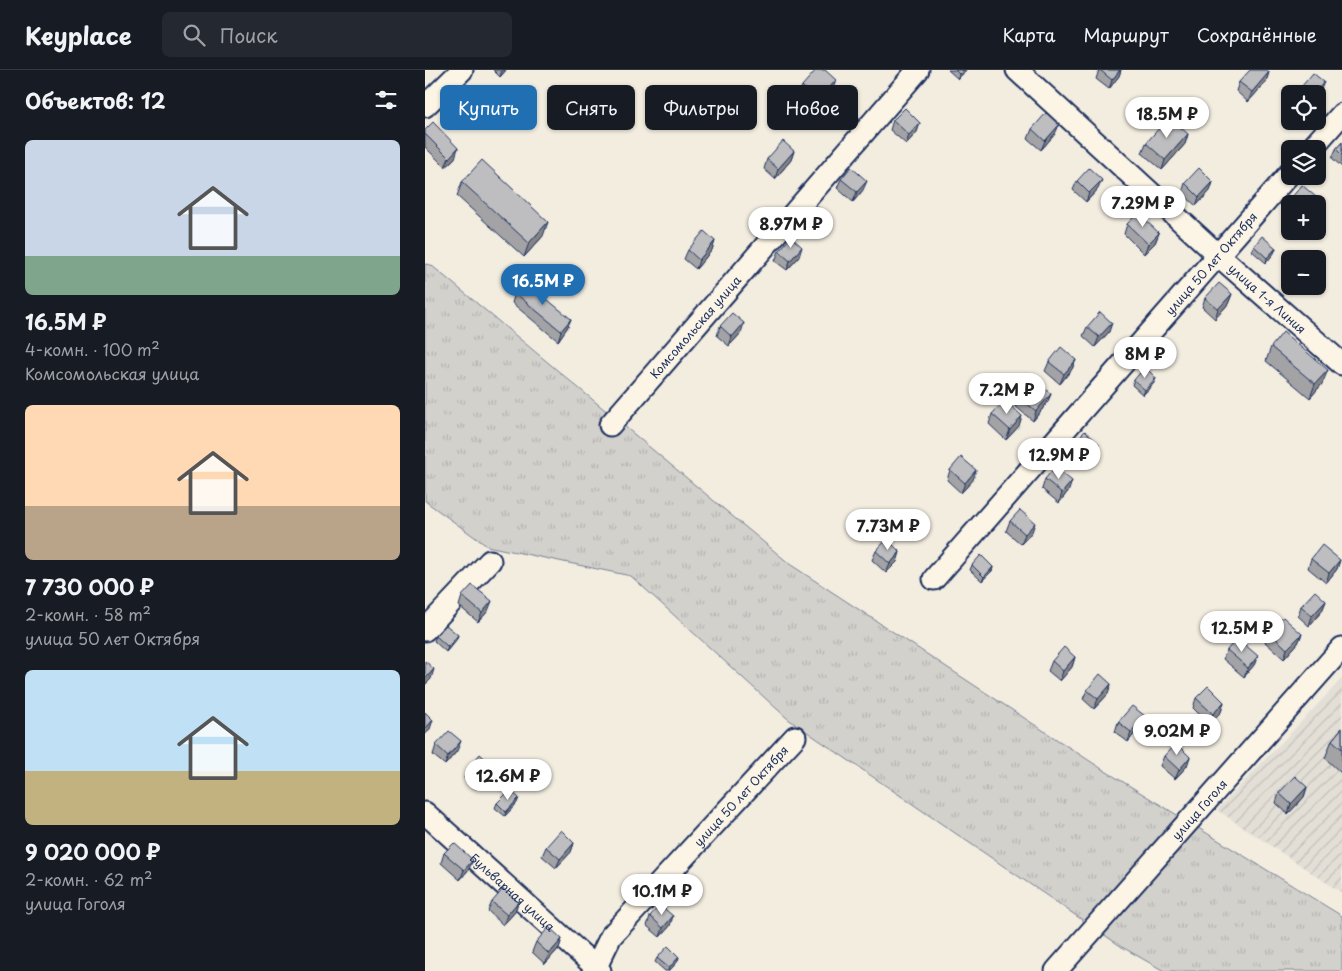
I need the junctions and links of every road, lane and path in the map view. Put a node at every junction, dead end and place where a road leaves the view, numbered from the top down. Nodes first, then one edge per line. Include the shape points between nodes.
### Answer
1 (462, 70) edge
2 (918, 70) edge
3 (1017, 70) edge
4 (425, 106) edge
5 (1342, 114) edge
6 (1319, 140) edge
7 (1281, 183) edge
8 (1218, 255) junction
9 (1342, 364) edge
10 (610, 425) dead end
11 (490, 561) dead end
12 (934, 579) dead end
13 (425, 630) edge
14 (1342, 648) edge
15 (795, 737) dead end
16 (425, 813) edge
17 (597, 970) edge
18 (1056, 971) edge

1 - 4 street
2 - 10 street, Комсомольская улица
3 - 8 street, улица 1-я Линия
5 - 6 street
7 - 8 street, улица 50 лет Октября
8 - 9 street, улица 1-я Линия
8 - 12 street, улица 50 лет Октября
11 - 13 street
14 - 18 street, улица Гоголя
15 - 17 street, улица 50 лет Октября via 611,936
16 - 17 street, Бульварная улица

